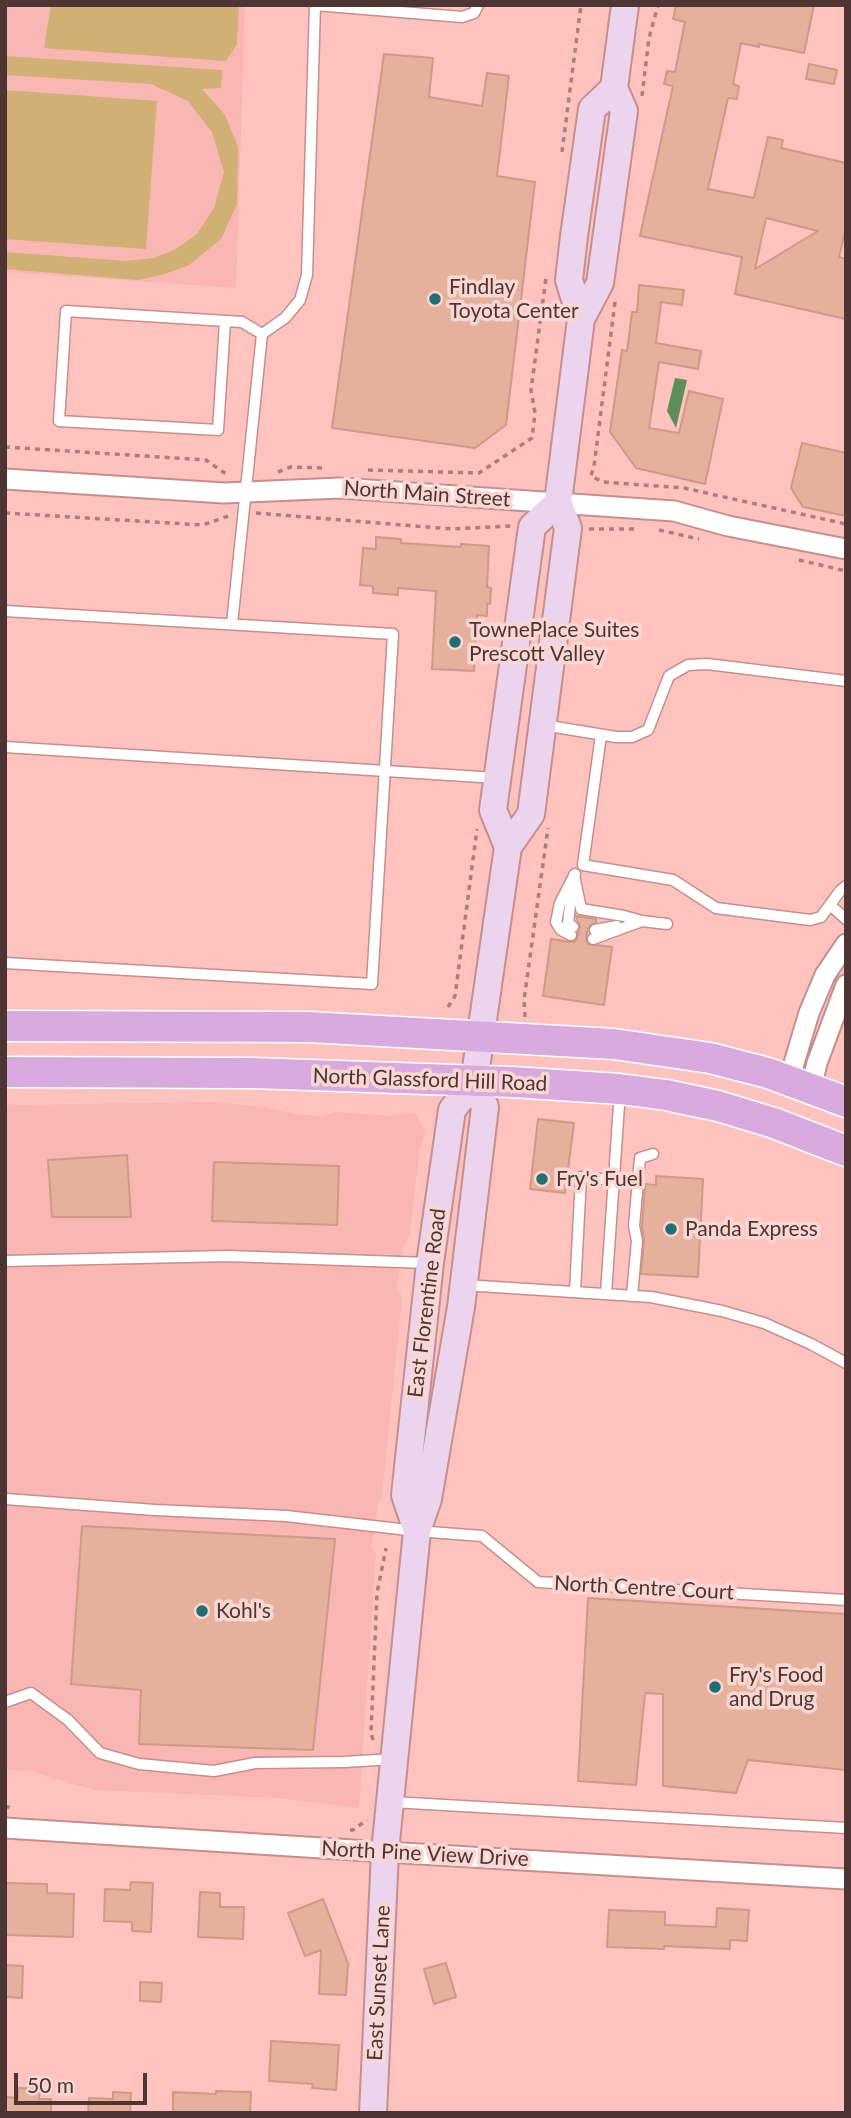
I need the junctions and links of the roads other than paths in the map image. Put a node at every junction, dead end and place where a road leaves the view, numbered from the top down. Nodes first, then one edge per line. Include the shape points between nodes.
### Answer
1 (315, 5) edge
2 (478, 5) edge
3 (625, 5) edge
4 (376, 8) edge
5 (427, 10) edge
6 (225, 322) junction
7 (262, 334) junction
8 (5, 479) edge
9 (247, 491) junction
10 (558, 502) junction
11 (846, 548) edge
12 (5, 611) edge
13 (232, 624) junction
14 (846, 681) edge
15 (543, 724) junction
16 (601, 735) junction
17 (5, 747) edge
18 (385, 771) junction
19 (498, 778) junction
20 (508, 847) junction
21 (583, 865) junction
22 (574, 875) junction
23 (846, 887) edge
24 (831, 906) junction
25 (846, 919) edge
26 (642, 922) junction
27 (667, 924) dead end
28 (572, 931) dead end
29 (594, 934) dead end
30 (846, 944) edge
31 (5, 963) edge
32 (846, 985) edge
33 (5, 1026) edge
34 (481, 1037) junction
35 (5, 1072) edge
36 (474, 1082) junction
37 (800, 1084) junction
38 (620, 1088) junction
39 (846, 1102) edge
40 (846, 1151) edge
41 (653, 1154) dead end
42 (614, 1180) junction
43 (5, 1261) edge
44 (430, 1263) junction
45 (463, 1285) junction
46 (575, 1292) junction
47 (606, 1293) junction
48 (632, 1296) junction
49 (846, 1363) edge
50 (5, 1499) edge
51 (417, 1531) junction
52 (846, 1600) edge
53 (5, 1702) edge
54 (384, 1751) junction
55 (379, 1807) junction
56 (5, 1828) edge
57 (846, 1828) edge
58 (385, 1853) junction
59 (846, 1879) edge
60 (373, 2113) edge

1 - 4 lane
1 - 7 lane via 307,275 300,300
2 - 5 lane via 474,13 462,18
3 - 10 street, East Florentine Road via 614,88 592,108 574,236 569,280 581,319
4 - 5 lane
6 - 6 lane via 66,311 60,421 218,430
6 - 7 lane via 242,321
7 - 9 lane
8 - 9 street, North Main Street
9 - 10 street, North Main Street via 340,488
9 - 13 lane
10 - 11 street, North Main Street via 674,511
10 - 15 street, East Florentine Road via 568,528
10 - 19 street, East Florentine Road via 532,527
12 - 13 lane
13 - 18 lane via 393,634
14 - 16 lane via 688,665 669,676 648,730 632,737
15 - 16 lane
15 - 20 street, East Florentine Road via 531,814
16 - 21 lane
17 - 18 lane
18 - 19 lane
18 - 31 lane via 372,984
19 - 20 street, East Florentine Road via 494,810
20 - 34 street, East Florentine Road
21 - 22 lane
21 - 24 lane via 673,880 716,908 810,920 821,917
22 - 26 lane via 581,909
22 - 28 lane via 568,923
23 - 24 lane
24 - 25 lane
26 - 27 lane
26 - 29 lane
30 - 37 street via 825,975 809,1013
32 - 37 street via 817,1063
33 - 34 main road, North Glassford Hill Road via 309,1027
34 - 36 street, East Florentine Road
34 - 37 main road, North Glassford Hill Road via 669,1051
35 - 36 main road, North Glassford Hill Road via 252,1073
36 - 38 main road, North Glassford Hill Road
36 - 44 street, East Florentine Road via 452,1110
36 - 45 street, East Florentine Road via 485,1107
37 - 39 main road, North Glassford Hill Road
38 - 40 main road, North Glassford Hill Road via 718,1106
38 - 42 lane
41 - 48 lane via 640,1158
42 - 46 lane via 582,1177
42 - 47 lane
43 - 44 lane via 228,1256
44 - 51 street, East Florentine Road via 405,1495
45 - 46 lane
45 - 51 street, East Florentine Road via 428,1499
46 - 47 lane
47 - 48 lane
48 - 49 lane via 764,1323
50 - 51 lane, North Centre Court via 286,1516
51 - 52 lane, North Centre Court via 482,1536 538,1582
51 - 54 street, East Florentine Road
53 - 54 lane via 31,1693 68,1720 100,1754 139,1764 214,1772 255,1763 344,1762
54 - 55 street, East Florentine Road
55 - 57 lane
55 - 58 street, East Florentine Road
56 - 58 street, North Pine View Drive
58 - 59 street, North Pine View Drive
58 - 60 street, East Sunset Lane

